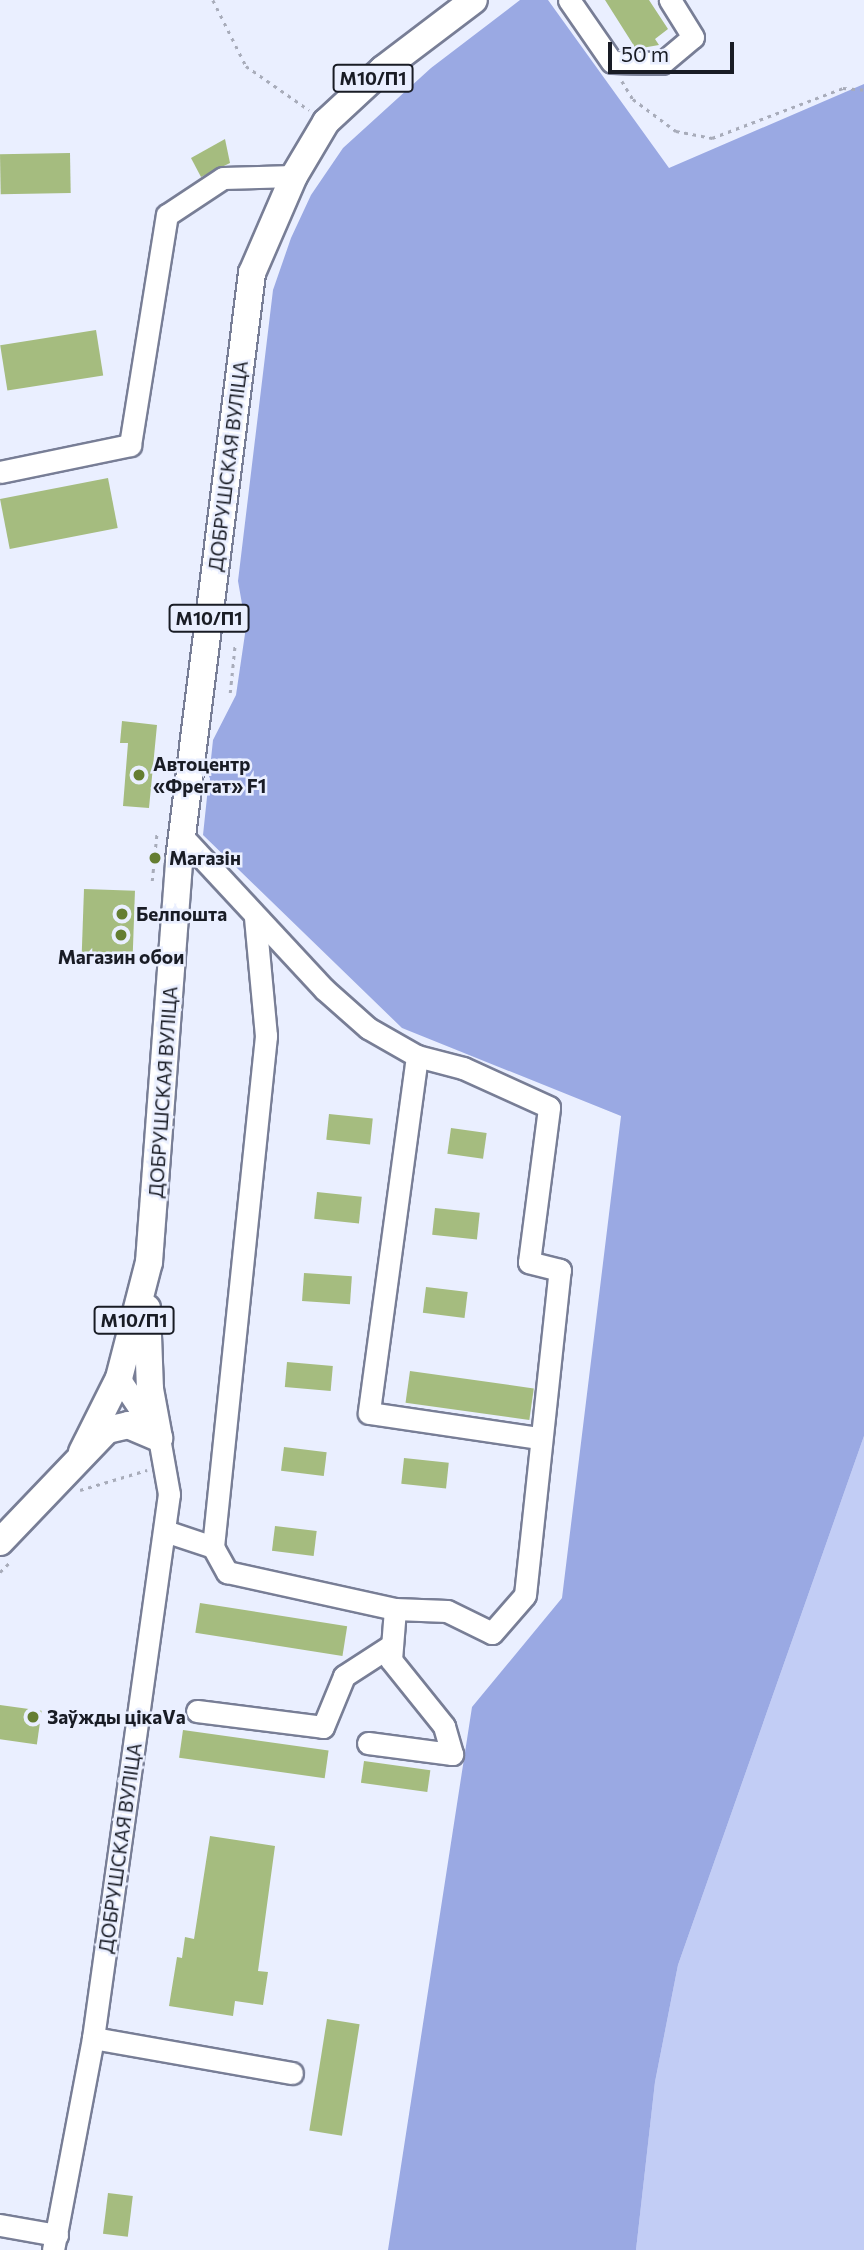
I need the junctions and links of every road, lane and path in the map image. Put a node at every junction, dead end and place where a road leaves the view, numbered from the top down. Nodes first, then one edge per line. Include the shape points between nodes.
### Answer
1 (212, 0) edge
2 (474, 0) edge
3 (569, 0) edge
4 (670, 0) edge
5 (612, 62) junction
6 (864, 90) edge
7 (326, 122) junction
8 (294, 176) junction
9 (0, 472) edge
10 (235, 644) dead end
11 (229, 692) dead end
12 (170, 834) junction
13 (152, 881) dead end
14 (255, 917) junction
15 (417, 1056) junction
16 (149, 1262) junction
17 (119, 1378) junction
18 (159, 1438) junction
19 (539, 1438) junction
20 (82, 1452) junction
21 (155, 1468) dead end
22 (74, 1492) dead end
23 (165, 1531) junction
24 (9, 1547) edge
25 (213, 1547) junction
26 (0, 1572) edge
27 (395, 1609) junction
28 (392, 1645) junction
29 (197, 1711) dead end
30 (368, 1743) dead end
31 (93, 2038) junction
32 (292, 2073) dead end
33 (0, 2225) edge
34 (55, 2242) edge

1 - 7 path via 246,66
2 - 7 main road, ДОБРУШСКАЯ ВУЛІЦА / М10/П1 via 383,69
3 - 5 street
4 - 5 street via 693,37 662,63
5 - 6 path via 633,99 676,131 712,138 842,88
7 - 8 main road, ДОБРУШСКАЯ ВУЛІЦА / М10/П1
8 - 9 street via 223,178 167,215 130,445
8 - 12 main road, ДОБРУШСКАЯ ВУЛІЦА / М10/П1 via 253,274
10 - 11 path
12 - 13 path
12 - 14 street
12 - 16 main road, ДОБРУШСКАЯ ВУЛІЦА / М10/П1
14 - 15 street via 368,1028
14 - 25 street via 266,1036
15 - 19 street via 463,1068 550,1107 529,1262 560,1270
15 - 19 street via 369,1413
16 - 17 main road, ДОБРУШСКАЯ ВУЛІЦА / М10/П1
16 - 18 main road via 150,1389
17 - 18 street, ДОБРУШСКАЯ ВУЛІЦА
17 - 20 main road, М10/П1
18 - 20 main road via 128,1425 107,1430
18 - 23 street, ДОБРУШСКАЯ ВУЛІЦА via 167,1464
19 - 27 street via 525,1595 492,1633 447,1611
20 - 24 main road, М10/П1
21 - 22 path
23 - 25 street
23 - 31 street, ДОБРУШСКАЯ ВУЛІЦА
24 - 26 path
25 - 27 street via 227,1572
27 - 28 street
28 - 29 street via 344,1676 323,1727
28 - 30 street via 391,1660 444,1726 452,1754
31 - 32 street
31 - 34 street, ДОБРУШСКАЯ ВУЛІЦА
33 - 34 street

